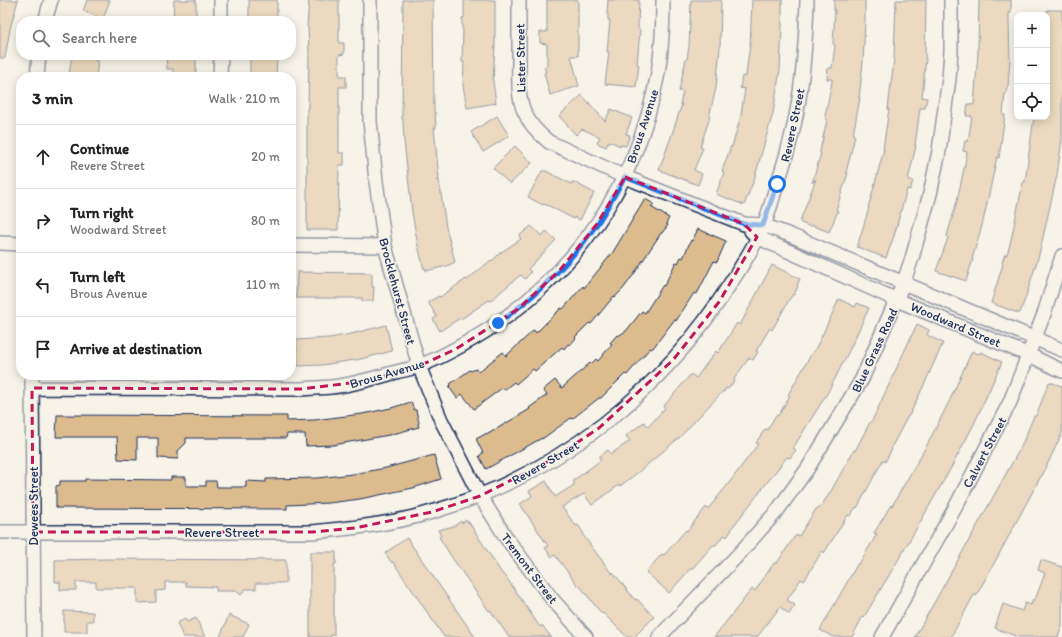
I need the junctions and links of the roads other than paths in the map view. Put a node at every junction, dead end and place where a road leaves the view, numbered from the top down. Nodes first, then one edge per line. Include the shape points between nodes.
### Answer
1 (51, 0) edge
2 (221, 0) edge
3 (370, 0) edge
4 (519, 0) edge
5 (663, 0) edge
6 (808, 0) edge
7 (951, 0) edge
8 (46, 16) edge
9 (221, 16) edge
10 (39, 60) edge
11 (220, 60) edge
12 (37, 72) edge
13 (220, 72) edge
14 (539, 134) joint
15 (625, 177) junction
16 (760, 231) junction
17 (0, 243) edge
18 (16, 244) edge
19 (296, 245) edge
20 (384, 246) junction
21 (1062, 256) edge
22 (903, 284) junction
23 (897, 300) junction
24 (1035, 339) junction
25 (1062, 350) edge
26 (1029, 355) junction
27 (419, 366) junction
28 (1062, 372) edge
29 (32, 382) edge
30 (480, 496) junction
31 (0, 532) edge
32 (33, 532) junction
33 (34, 637) edge
34 (586, 637) edge
35 (659, 637) edge
36 (882, 637) edge

1 - 8 street
2 - 9 street
3 - 20 street, Brocklehurst Street via 370,121
4 - 14 street, Lister Street via 520,99 524,111
5 - 15 street, Brous Avenue via 658,77 646,121
6 - 16 street, Revere Street via 805,55 798,106 787,154
7 - 22 street, Blue Grass Road via 949,79 939,151 930,194
10 - 12 street
11 - 13 street
14 - 15 street, Woodward Street via 557,147
15 - 16 street, Woodward Street
15 - 27 street, Brous Avenue via 579,249 540,290 518,309 475,338
16 - 22 street, Woodward Street via 798,238
16 - 23 street, Woodward Street
16 - 30 street, Revere Street via 702,326 640,394 599,428 551,460
17 - 18 street
19 - 20 street
20 - 27 street, Brocklehurst Street
21 - 24 street, Calvert Street
22 - 23 street, Blue Grass Road
22 - 24 street, Woodward Street
23 - 26 street, Woodward Street
23 - 35 street, Blue Grass Road via 862,378 808,468 777,511 738,556
24 - 25 street, Woodward Street
24 - 26 street, Calvert Street
26 - 28 street, Woodward Street
26 - 36 street, Calvert Street via 997,429
27 - 29 street, Brous Avenue via 367,381 309,388
27 - 30 street, Brocklehurst Street via 441,420
29 - 32 street, Dewees Street
30 - 32 street, Revere Street via 395,521 312,532
30 - 34 street, Tremont Street via 507,539
31 - 32 street, Revere Street
32 - 33 street, Dewees Street

